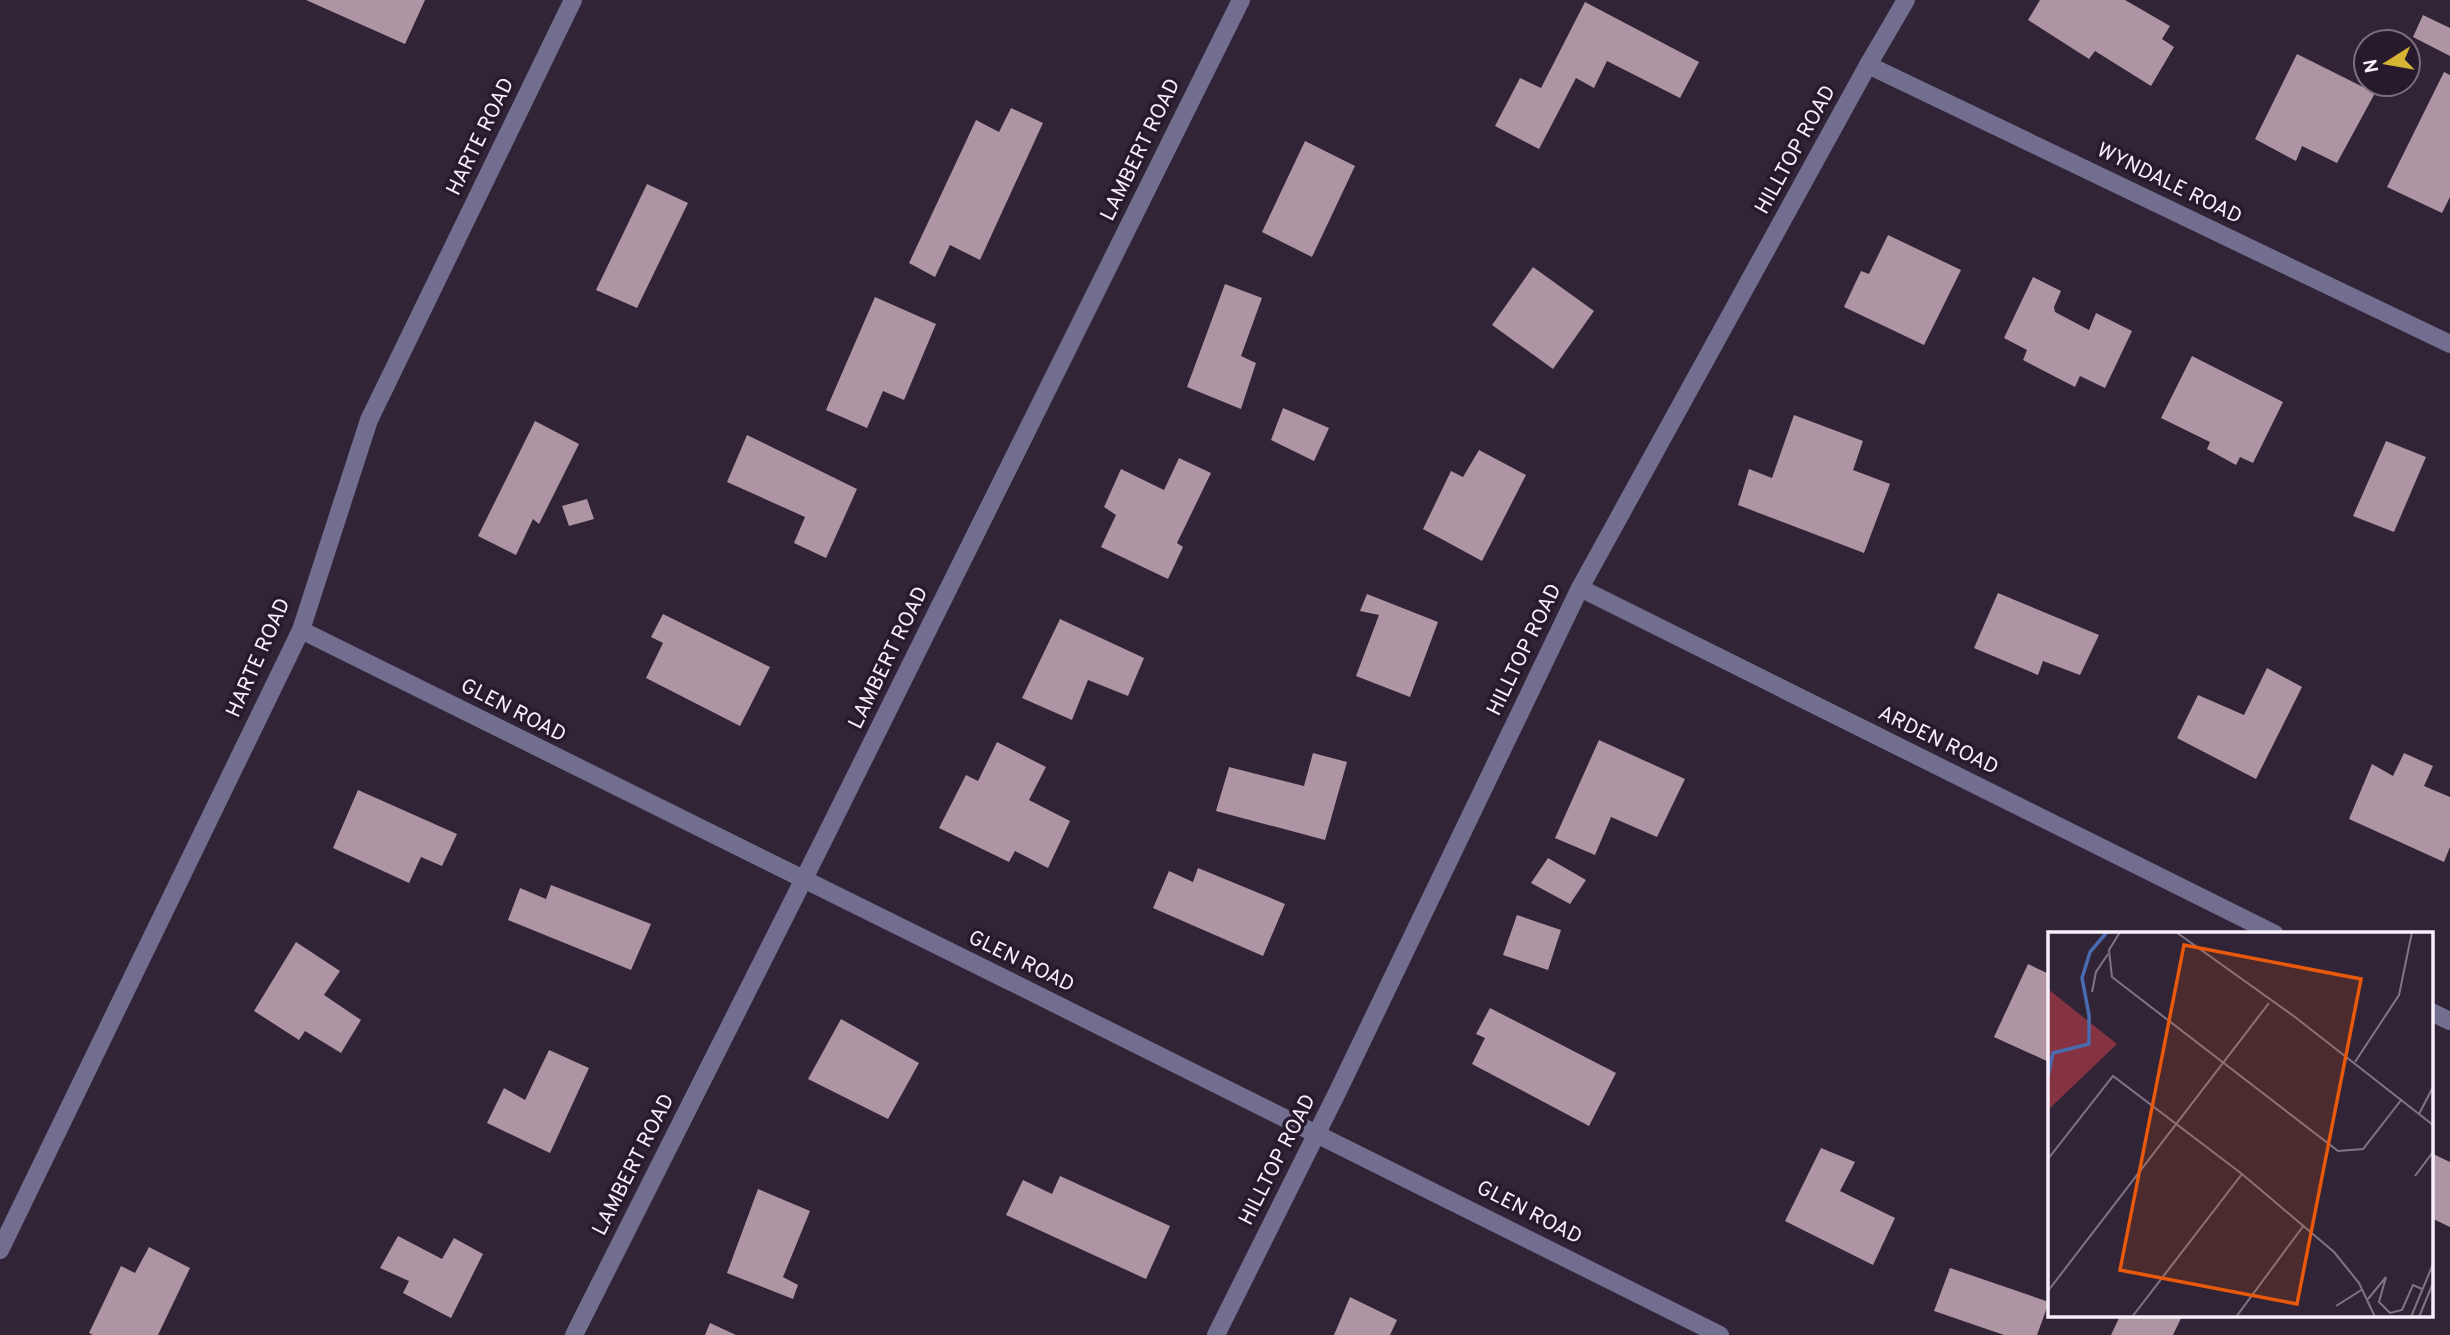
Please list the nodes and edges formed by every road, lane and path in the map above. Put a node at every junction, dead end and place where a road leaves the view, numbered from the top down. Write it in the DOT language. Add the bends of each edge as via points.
graph roads {
  1 [pos="573,0"];
  2 [pos="1241,0"];
  3 [pos="1906,0"];
  4 [pos="1868,65"];
  5 [pos="2450,344"];
  6 [pos="1580,588"];
  7 [pos="301,630"];
  8 [pos="803,881"];
  9 [pos="2271,932"];
  10 [pos="2432,1012"];
  11 [pos="2450,1021"];
  12 [pos="1317,1132"];
  13 [pos="0,1250"];
  14 [pos="574,1335"];
  15 [pos="1216,1335"];
  16 [pos="1720,1335"];
  1 -- 7 [label="street, HARTE ROAD" via="369,420"];
  2 -- 8 [label="street, LAMBERT ROAD"];
  3 -- 4 [label="street, HILLTOP ROAD"];
  4 -- 5 [label="street, WYNDALE ROAD"];
  4 -- 6 [label="street, HILLTOP ROAD"];
  6 -- 9 [label="street, ARDEN ROAD"];
  6 -- 12 [label="street, HILLTOP ROAD"];
  7 -- 8 [label="street, GLEN ROAD"];
  7 -- 13 [label="street, HARTE ROAD"];
  8 -- 12 [label="street, GLEN ROAD"];
  8 -- 14 [label="street, LAMBERT ROAD"];
  10 -- 11 [label="street"];
  12 -- 15 [label="street, HILLTOP ROAD"];
  12 -- 16 [label="street, GLEN ROAD"];
}
